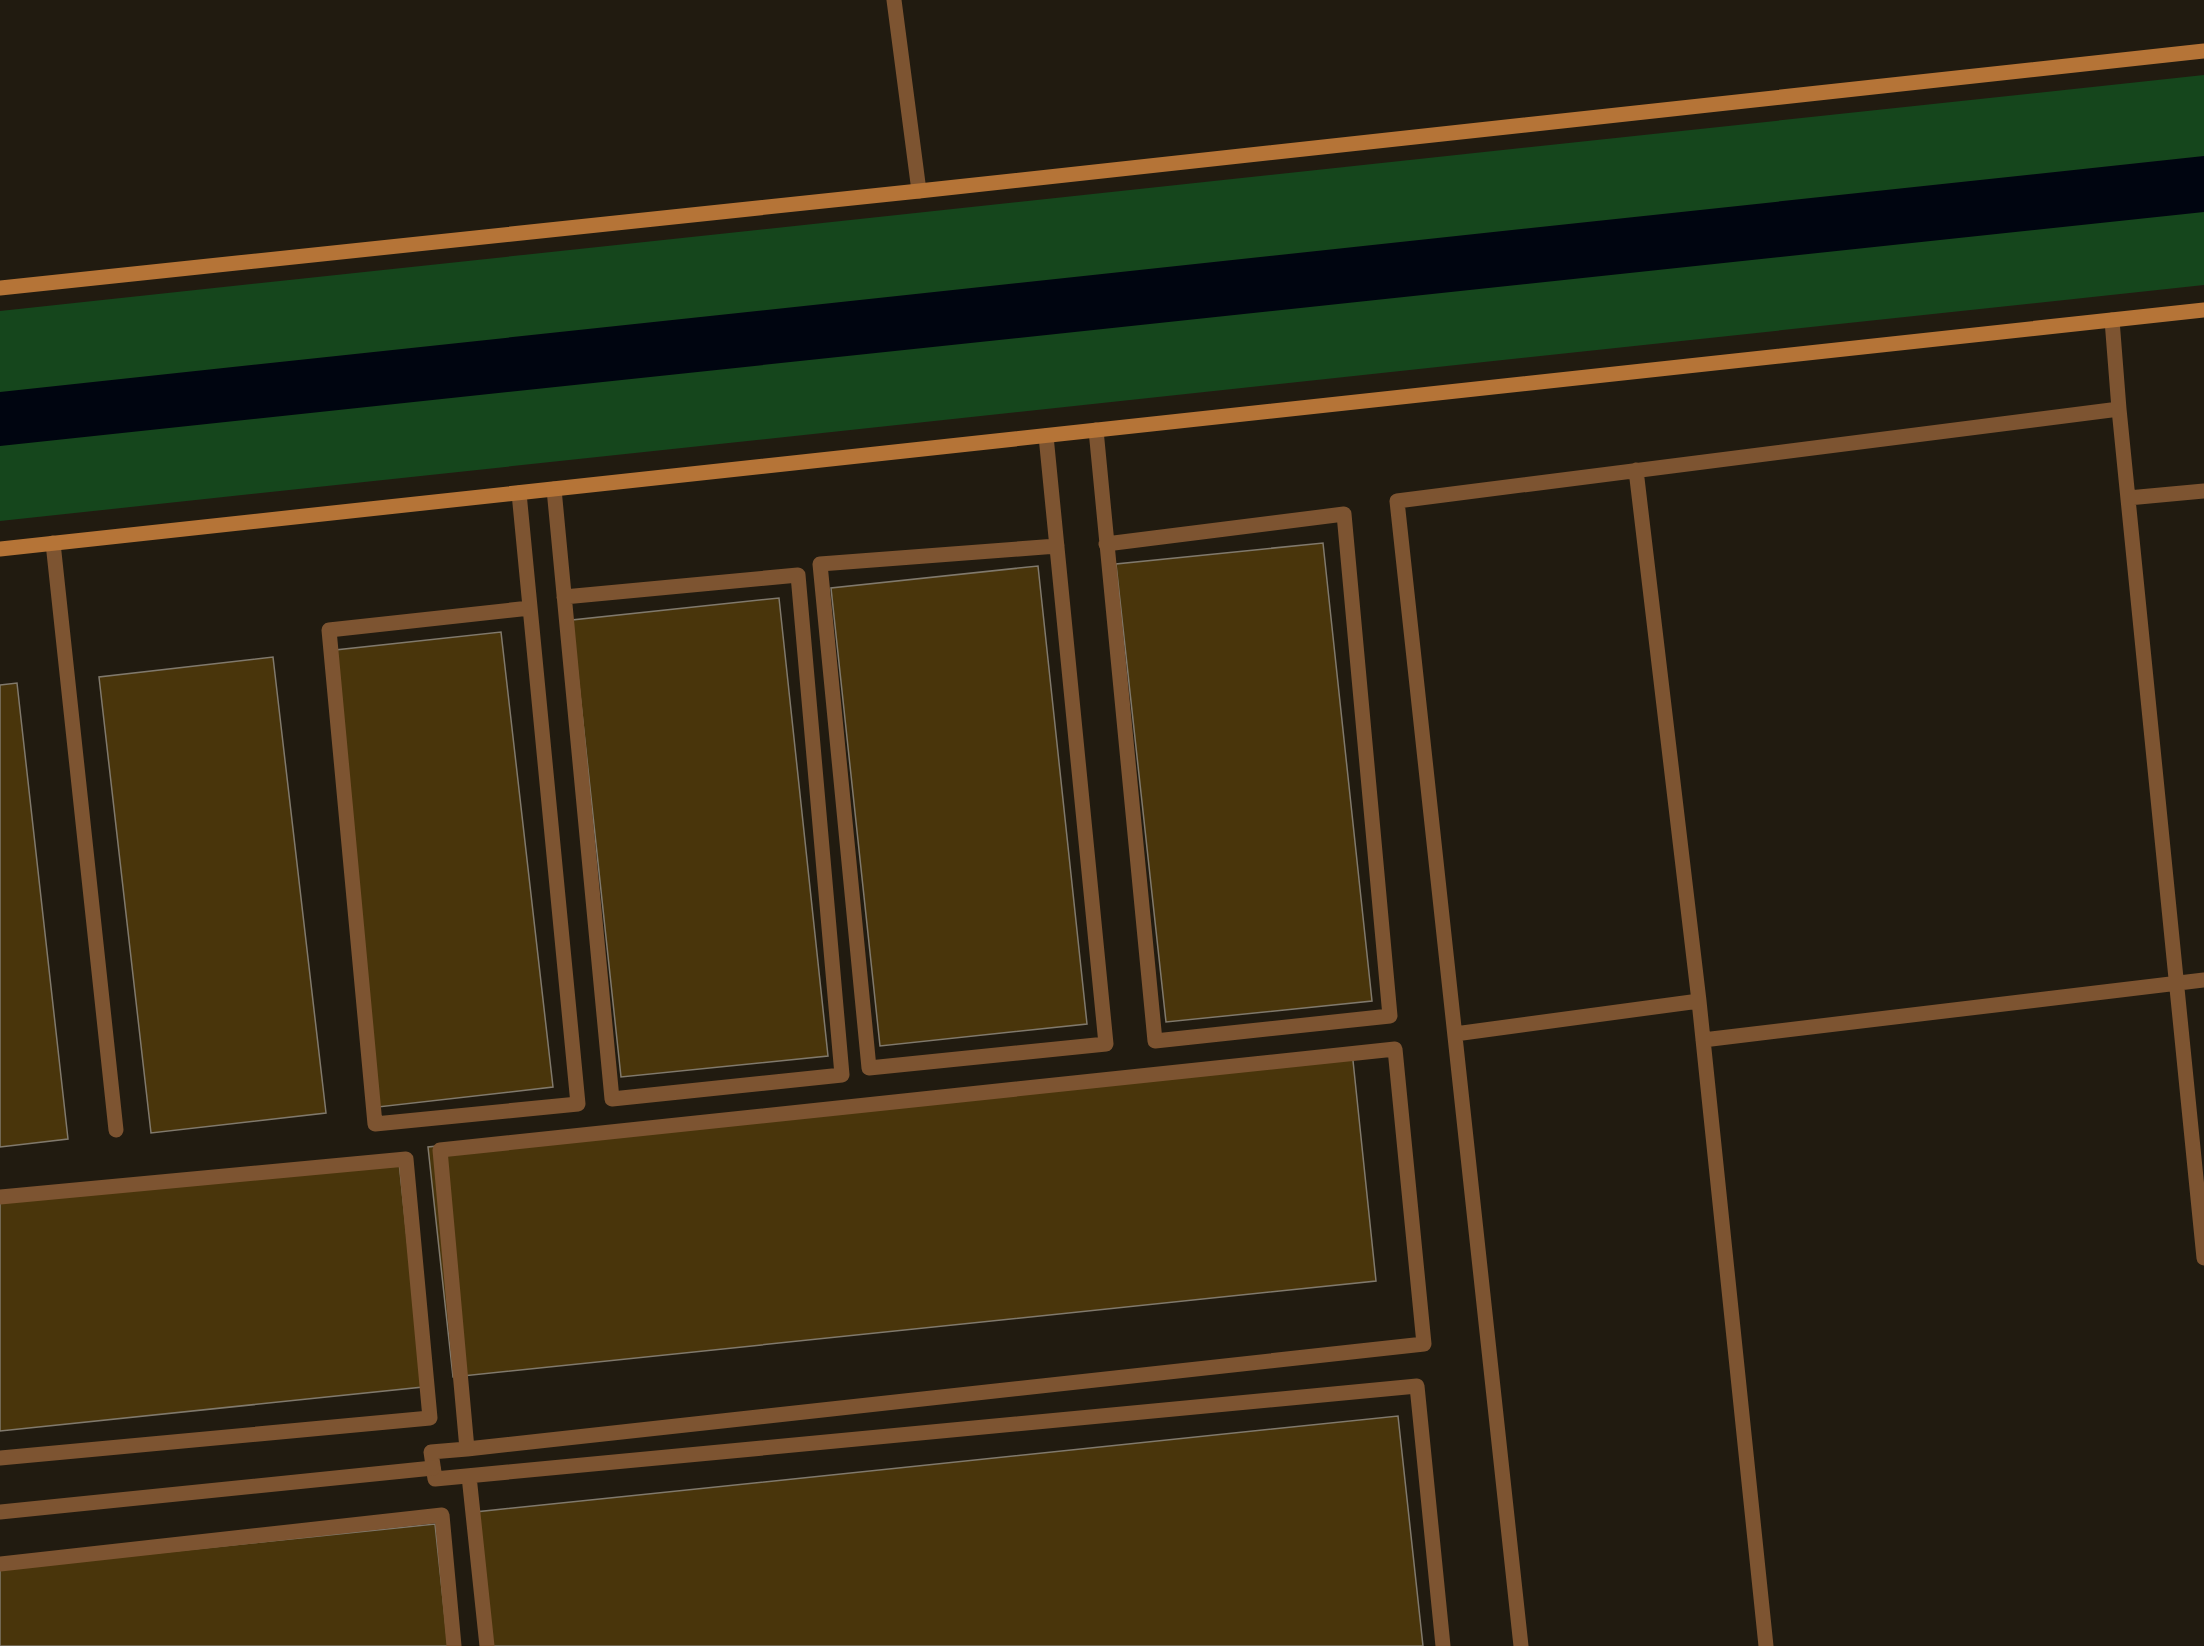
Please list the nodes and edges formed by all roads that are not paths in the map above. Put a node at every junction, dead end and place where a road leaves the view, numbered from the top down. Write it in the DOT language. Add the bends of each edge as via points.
graph roads {
  1 [pos="894,0"];
  2 [pos="2204,51"];
  3 [pos="919,191"];
  4 [pos="0,288"];
  5 [pos="2204,310"];
  6 [pos="2112,320"];
  7 [pos="2119,409"];
  8 [pos="1095,430"];
  9 [pos="1046,436"];
  10 [pos="1636,470"];
  11 [pos="554,489"];
  12 [pos="2204,491"];
  13 [pos="519,493"];
  14 [pos="2128,498"];
  15 [pos="53,543"];
  16 [pos="1106,544"];
  17 [pos="1057,546"];
  18 [pos="0,549"];
  19 [pos="564,597"];
  20 [pos="530,608"];
  21 [pos="2204,980"];
  22 [pos="2177,983"];
  23 [pos="1699,1001"];
  24 [pos="1455,1034"];
  25 [pos="1704,1041"];
  26 [pos="116,1130"];
  27 [pos="0,1197"];
  28 [pos="2204,1258"];
  29 [pos="467,1449"];
  30 [pos="0,1458"];
  31 [pos="433,1468"];
  32 [pos="469,1476"];
  33 [pos="0,1512"];
  34 [pos="0,1564"];
  35 [pos="454,1646"];
  36 [pos="487,1646"];
  37 [pos="1443,1646"];
  38 [pos="1521,1646"];
  39 [pos="1766,1646"];
  1 -- 3 [label="street"];
  2 -- 3 [label="main road"];
  3 -- 4 [label="main road"];
  5 -- 6 [label="main road"];
  6 -- 7 [label="street"];
  6 -- 8 [label="main road"];
  7 -- 10 [label="street"];
  7 -- 14 [label="street"];
  8 -- 9 [label="main road"];
  8 -- 16 [label="street"];
  9 -- 11 [label="main road"];
  9 -- 17 [label="street"];
  10 -- 23 [label="street"];
  10 -- 24 [label="street" via="1397,501"];
  11 -- 13 [label="main road"];
  11 -- 19 [label="street"];
  12 -- 14 [label="street"];
  13 -- 15 [label="main road"];
  13 -- 20 [label="street"];
  14 -- 22 [label="street"];
  15 -- 18 [label="main road"];
  15 -- 26 [label="street"];
  16 -- 16 [label="street" via="1155,1041 1390,1016 1344,514"];
  17 -- 17 [label="street" via="1106,1044 869,1068 820,564"];
  19 -- 19 [label="street" via="612,1099 842,1075 798,575"];
  20 -- 20 [label="street" via="578,1104 375,1124 328,630"];
  21 -- 22 [label="street"];
  22 -- 25 [label="street"];
  22 -- 28 [label="street"];
  23 -- 24 [label="street"];
  23 -- 25 [label="street"];
  24 -- 38 [label="street"];
  25 -- 39 [label="street"];
  27 -- 30 [label="street" via="406,1159 430,1418"];
  29 -- 29 [label="street" via="1424,1344 1395,1049 440,1150"];
  29 -- 31 [label="street" via="431,1452"];
  31 -- 32 [label="street" via="435,1479"];
  31 -- 33 [label="street"];
  32 -- 36 [label="street"];
  32 -- 37 [label="street" via="1417,1386"];
  34 -- 35 [label="street" via="442,1515"];
}
